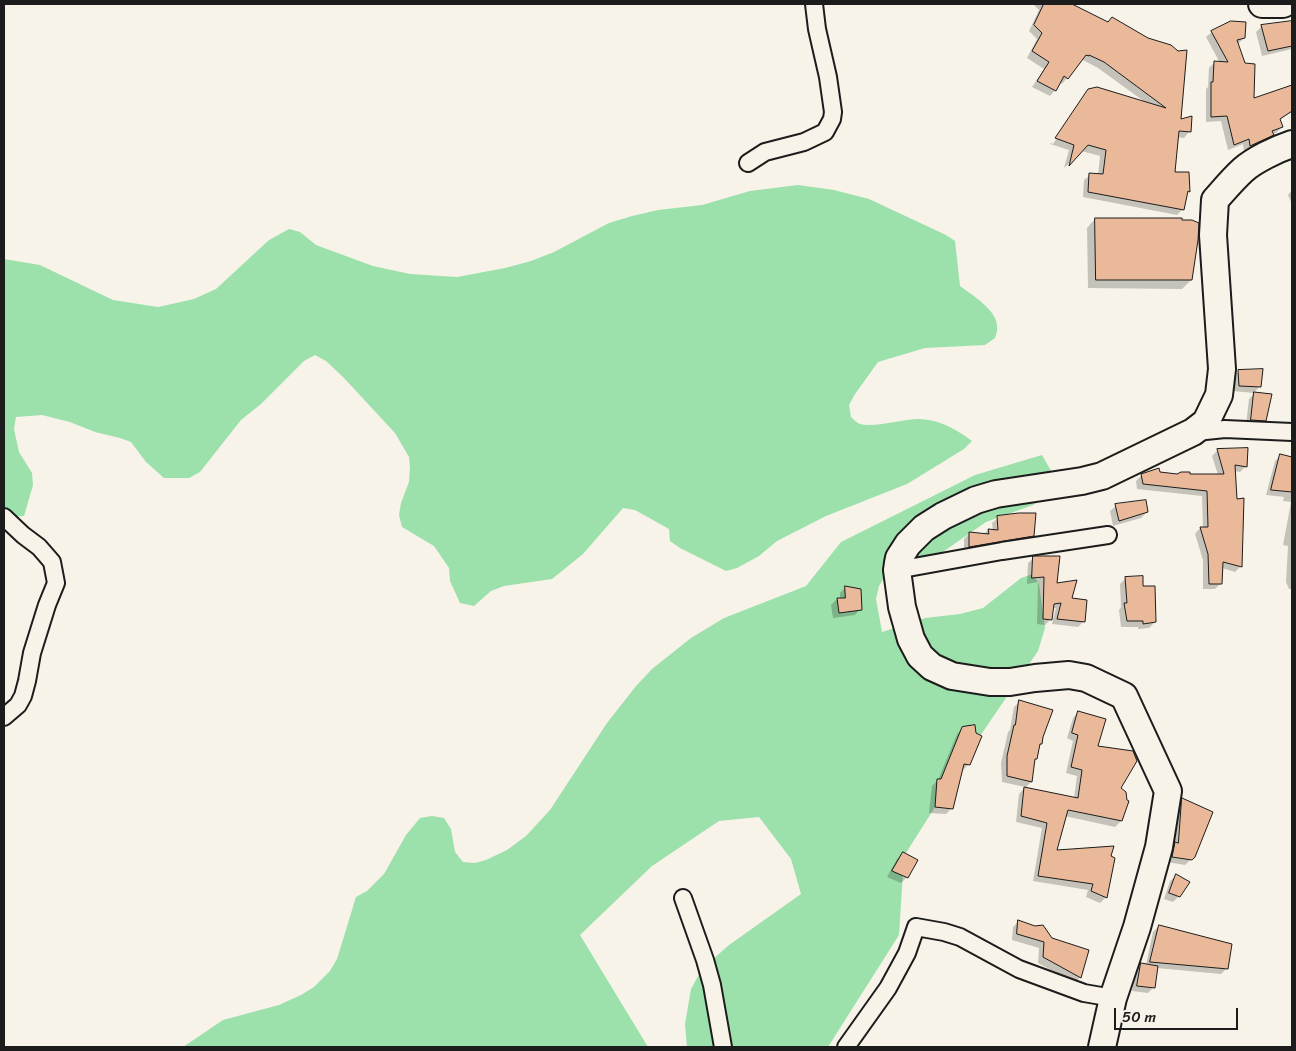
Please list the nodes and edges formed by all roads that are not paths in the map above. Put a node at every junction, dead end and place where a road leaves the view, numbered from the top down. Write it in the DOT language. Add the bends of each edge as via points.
graph roads {
  1 [pos="814,4"];
  2 [pos="1262,4"];
  3 [pos="1283,4"];
  4 [pos="1292,144"];
  5 [pos="748,163"];
  6 [pos="1193,432"];
  7 [pos="1292,432"];
  8 [pos="4,517"];
  9 [pos="1108,535"];
  10 [pos="897,570"];
  11 [pos="4,717"];
  12 [pos="683,898"];
  13 [pos="1113,998"];
  14 [pos="723,1047"];
  15 [pos="846,1047"];
  16 [pos="1102,1047"];
  1 -- 5 [label="street" via="828,77 832,119 825,132 804,142 765,152"];
  2 -- 3 [label="main road"];
  4 -- 6 [label="main road" via="1244,169 1215,200 1214,261 1222,369 1218,395 1206,422"];
  6 -- 7 [label="street" via="1225,429"];
  6 -- 10 [label="main road" via="1102,476 976,500 924,528 899,558"];
  8 -- 11 [label="street" via="40,547 52,562 56,583 32,653 23,696"];
  9 -- 10 [label="street"];
  10 -- 13 [label="main road" via="911,639 920,656 932,667 952,676 990,682 1069,676 1086,678 1124,696 1168,791 1159,847"];
  12 -- 14 [label="street" via="712,984"];
  13 -- 15 [label="street" via="1084,993 1020,969 960,937 916,928 888,988"];
  13 -- 16 [label="main road"];
}
